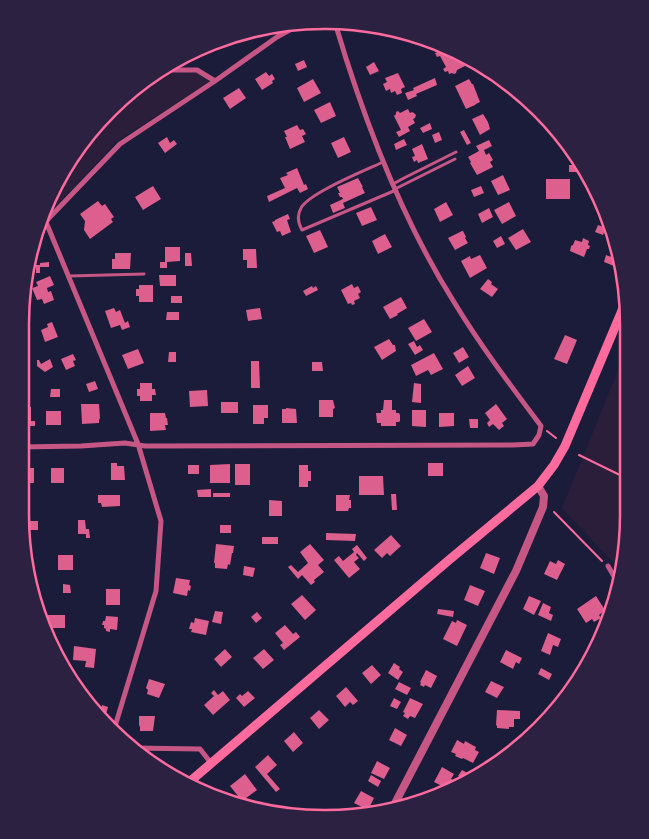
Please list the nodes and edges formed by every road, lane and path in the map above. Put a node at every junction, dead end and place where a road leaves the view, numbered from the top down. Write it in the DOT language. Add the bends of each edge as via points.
graph roads {
  1 [pos="337,29"];
  2 [pos="288,31"];
  3 [pos="174,70"];
  4 [pos="215,81"];
  5 [pos="456,152"];
  6 [pos="455,159"];
  7 [pos="384,162"];
  8 [pos="395,188"];
  9 [pos="47,221"];
  10 [pos="46,222"];
  11 [pos="144,274"];
  12 [pos="68,276"];
  13 [pos="620,314"];
  14 [pos="138,444"];
  15 [pos="29,447"];
  16 [pos="579,455"];
  17 [pos="620,475"];
  18 [pos="538,486"];
  19 [pos="554,512"];
  20 [pos="608,566"];
  21 [pos="614,576"];
  22 [pos="116,725"];
  23 [pos="143,748"];
  24 [pos="211,762"];
  25 [pos="192,779"];
  26 [pos="396,801"];
  1 -- 7 [label="street"];
  2 -- 4 [label="street"];
  3 -- 4 [label="street" via="197,70"];
  4 -- 9 [label="street" via="120,144"];
  5 -- 8 [label="lane" via="404,178"];
  6 -- 8 [label="lane"];
  7 -- 8 [label="street"];
  7 -- 8 [label="lane" via="313,195 301,207 298,221 302,230"];
  8 -- 14 [label="street" via="453,301 490,358 541,426 532,444"];
  10 -- 12 [label="street"];
  11 -- 12 [label="lane"];
  12 -- 14 [label="street"];
  13 -- 18 [label="main road" via="565,446"];
  14 -- 15 [label="street"];
  14 -- 22 [label="street" via="161,521 156,591"];
  16 -- 17 [label="path"];
  18 -- 24 [label="main road"];
  18 -- 26 [label="street" via="544,496 543,507 516,571"];
  19 -- 20 [label="path"];
  20 -- 21 [label="street"];
  23 -- 24 [label="street" via="200,749"];
  24 -- 25 [label="main road"];
}
